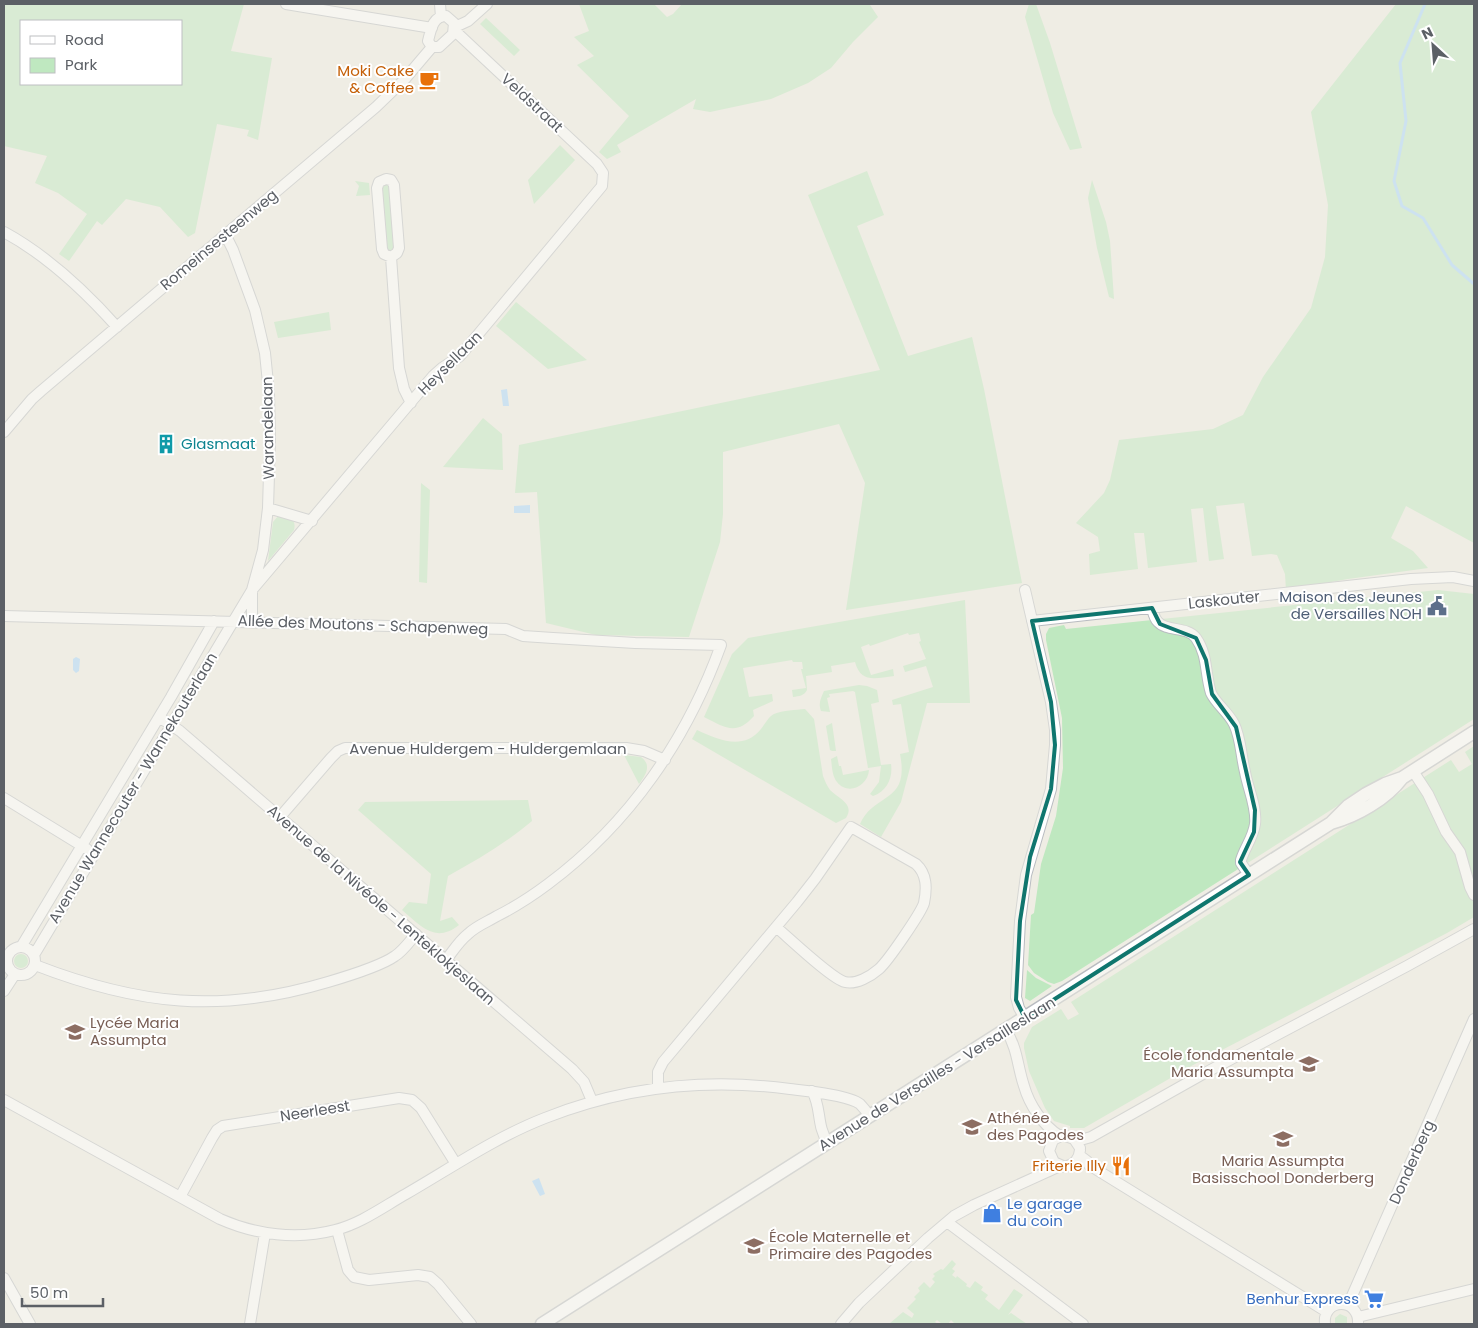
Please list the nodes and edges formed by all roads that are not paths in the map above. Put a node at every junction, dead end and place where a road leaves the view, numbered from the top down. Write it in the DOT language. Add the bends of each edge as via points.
graph roads {
  1 [pos="286,4"];
  2 [pos="440,4"];
  3 [pos="487,4"];
  4 [pos="441,17"];
  5 [pos="432,28"];
  6 [pos="455,29"];
  7 [pos="432,47"];
  8 [pos="603,178"];
  9 [pos="4,232"];
  10 [pos="225,234"];
  11 [pos="391,257"];
  12 [pos="117,327"];
  13 [pos="411,403"];
  14 [pos="4,432"];
  15 [pos="268,508"];
  16 [pos="312,521"];
  17 [pos="1474,581"];
  18 [pos="252,590"];
  19 [pos="1025,590"];
  20 [pos="1152,608"];
  21 [pos="4,616"];
  22 [pos="214,621"];
  23 [pos="1032,621"];
  24 [pos="232,622"];
  25 [pos="252,622"];
  26 [pos="159,717"];
  27 [pos="171,724"];
  28 [pos="1474,732"];
  29 [pos="665,760"];
  30 [pos="1408,774"];
  31 [pos="4,798"];
  32 [pos="280,817"];
  33 [pos="82,846"];
  34 [pos="94,853"];
  35 [pos="1249,876"];
  36 [pos="1474,895"];
  37 [pos="776,927"];
  38 [pos="1474,928"];
  39 [pos="416,934"];
  40 [pos="21,948"];
  41 [pos="6,956"];
  42 [pos="34,960"];
  43 [pos="446,960"];
  44 [pos="15,974"];
  45 [pos="4,991"];
  46 [pos="1025,1018"];
  47 [pos="1474,1018"];
  48 [pos="1006,1030"];
  49 [pos="658,1088"];
  50 [pos="812,1092"];
  51 [pos="4,1100"];
  52 [pos="592,1101"];
  53 [pos="869,1116"];
  54 [pos="1046,1125"];
  55 [pos="1060,1136"];
  56 [pos="828,1143"];
  57 [pos="1051,1143"];
  58 [pos="1078,1152"];
  59 [pos="1051,1160"];
  60 [pos="456,1164"];
  61 [pos="1060,1166"];
  62 [pos="1040,1174"];
  63 [pos="180,1197"];
  64 [pos="947,1222"];
  65 [pos="337,1230"];
  66 [pos="266,1233"];
  67 [pos="4,1278"];
  68 [pos="1474,1289"];
  69 [pos="1348,1305"];
  70 [pos="1327,1312"];
  71 [pos="27,1320"];
  72 [pos="1358,1321"];
  73 [pos="35,1324"];
  74 [pos="250,1324"];
  75 [pos="470,1324"];
  76 [pos="542,1324"];
  77 [pos="841,1324"];
  78 [pos="1083,1324"];
  79 [pos="1325,1324"];
  1 -- 5 [label="street"];
  2 -- 4 [label="street"];
  3 -- 6 [label="street, Romeinsesteenweg"];
  4 -- 5 [label="street" via="436,19"];
  4 -- 6 [label="street" via="450,18"];
  5 -- 7 [label="street" via="428,41"];
  6 -- 7 [label="street, Romeinsesteenweg" via="439,47"];
  6 -- 8 [label="street, Veldstraat" via="597,164"];
  7 -- 10 [label="street, Romeinsesteenweg" via="381,102"];
  8 -- 13 [label="street, Heysellaan" via="599,191 460,356 442,368"];
  9 -- 12 [label="street" via="64,274"];
  10 -- 12 [label="street, Romeinsesteenweg"];
  10 -- 15 [label="street, Warandelaan" via="255,310 268,377"];
  11 -- 11 [label="street" via="382,249 377,188 379,182 386,179 394,185 399,248"];
  11 -- 13 [label="street" via="398,368"];
  12 -- 14 [label="street, Romeinsesteenweg" via="32,399"];
  13 -- 16 [label="street, Heysellaan"];
  15 -- 16 [label="street"];
  15 -- 18 [label="street, Warandelaan" via="263,550"];
  16 -- 18 [label="street, Heysellaan"];
  17 -- 20 [label="street, Laskouter" via="1411,579"];
  18 -- 24 [label="street, Warandelaan"];
  18 -- 25 [label="street, Warandelaan"];
  19 -- 23 [label="street"];
  20 -- 23 [label="street, Laskouter"];
  20 -- 35 [label="street, Laskouter" via="1160,624 1194,636 1204,656 1212,694 1236,727 1255,821 1251,841 1241,860"];
  21 -- 22 [label="street, Allée des Moutons - Schapenweg"];
  22 -- 24 [label="street, Allée des Moutons - Schapenweg"];
  22 -- 26 [label="street, Avenue Wannecouter - Wannekouterlaan"];
  23 -- 46 [label="street" via="1050,702 1055,745 1051,789 1030,857 1022,906 1016,997"];
  24 -- 25 [label="street, Allée des Moutons - Schapenweg"];
  24 -- 27 [label="street, Avenue Wannecouter - Wannekouterlaan"];
  25 -- 29 [label="street, Allée des Moutons - Schapenweg" via="506,630 523,636 721,644 690,718"];
  26 -- 27 [label="street, Avenue de la Nivéole - Lenteklokjeslaan"];
  26 -- 33 [label="street, Avenue Wannecouter - Wannekouterlaan"];
  27 -- 32 [label="street, Avenue de la Nivéole - Lenteklokjeslaan"];
  27 -- 34 [label="street, Avenue Wannecouter - Wannekouterlaan"];
  28 -- 30 [label="street, Avenue de Versailles - Versailleslaan"];
  29 -- 32 [label="street, Avenue Huldergem - Huldergemlaan" via="626,748 345,748 331,758"];
  29 -- 43 [label="street" via="633,803 593,845 548,885 468,933"];
  30 -- 35 [label="street, Avenue de Versailles - Versailleslaan" via="1348,806 1332,823"];
  30 -- 36 [label="street" via="1428,794 1446,832 1460,852"];
  31 -- 33 [label="street"];
  32 -- 39 [label="street, Avenue de la Nivéole - Lenteklokjeslaan"];
  33 -- 34 [label="street"];
  33 -- 40 [label="street, Avenue Wannecouter - Wannekouterlaan"];
  34 -- 42 [label="street, Avenue Wannecouter - Wannekouterlaan"];
  35 -- 46 [label="street, Avenue de Versailles - Versailleslaan"];
  37 -- 37 [label="street" via="815,879 851,826 916,864 924,873 922,909 881,967 860,980 848,983 840,980"];
  37 -- 49 [label="street" via="663,1062 658,1072"];
  38 -- 58 [label="street" via="1203,1074 1091,1138"];
  39 -- 42 [label="street" via="398,954 387,960 335,980 242,1001 195,1002 138,996 84,983"];
  39 -- 43 [label="street, Avenue de la Nivéole - Lenteklokjeslaan"];
  40 -- 41 [label="street"];
  40 -- 42 [label="street" via="27,949"];
  41 -- 44 [label="street" via="9,968"];
  42 -- 44 [label="street" via="27,974"];
  43 -- 52 [label="street, Avenue de la Nivéole - Lenteklokjeslaan" via="578,1075 587,1086"];
  44 -- 45 [label="street"];
  46 -- 48 [label="street, Avenue de Versailles - Versailleslaan"];
  47 -- 69 [label="street, Donderberg"];
  48 -- 53 [label="street, Avenue de Versailles - Versailleslaan"];
  48 -- 54 [label="street" via="1015,1046 1026,1091"];
  49 -- 50 [label="street" via="705,1084 773,1086"];
  49 -- 52 [label="street"];
  50 -- 53 [label="street" via="853,1101 860,1104"];
  50 -- 56 [label="street" via="821,1132"];
  51 -- 63 [label="street"];
  52 -- 60 [label="street" via="526,1126"];
  53 -- 56 [label="street, Avenue de Versailles - Versailleslaan"];
  54 -- 55 [label="street"];
  54 -- 57 [label="street"];
  55 -- 57 [label="street"];
  55 -- 58 [label="street" via="1071,1136"];
  56 -- 76 [label="street, Avenue de Versailles - Versailleslaan"];
  57 -- 59 [label="street"];
  58 -- 61 [label="street" via="1065,1166"];
  58 -- 70 [label="street" via="1089,1165"];
  59 -- 61 [label="street"];
  59 -- 62 [label="street"];
  60 -- 63 [label="street, Neerleest" via="417,1104 399,1098 223,1126 212,1138"];
  60 -- 65 [label="street" via="365,1218"];
  61 -- 62 [label="street"];
  62 -- 64 [label="street" via="974,1205"];
  63 -- 66 [label="street" via="231,1223"];
  64 -- 77 [label="street" via="859,1303"];
  64 -- 78 [label="street"];
  65 -- 66 [label="street" via="302,1235"];
  65 -- 75 [label="street" via="348,1270 354,1277 369,1280 411,1275 430,1277"];
  66 -- 74 [label="street"];
  67 -- 71 [label="street"];
  68 -- 72 [label="street"];
  69 -- 70 [label="street" via="1339,1304"];
  69 -- 72 [label="street" via="1355,1311"];
  70 -- 79 [label="street"];
  71 -- 73 [label="street"];
}
